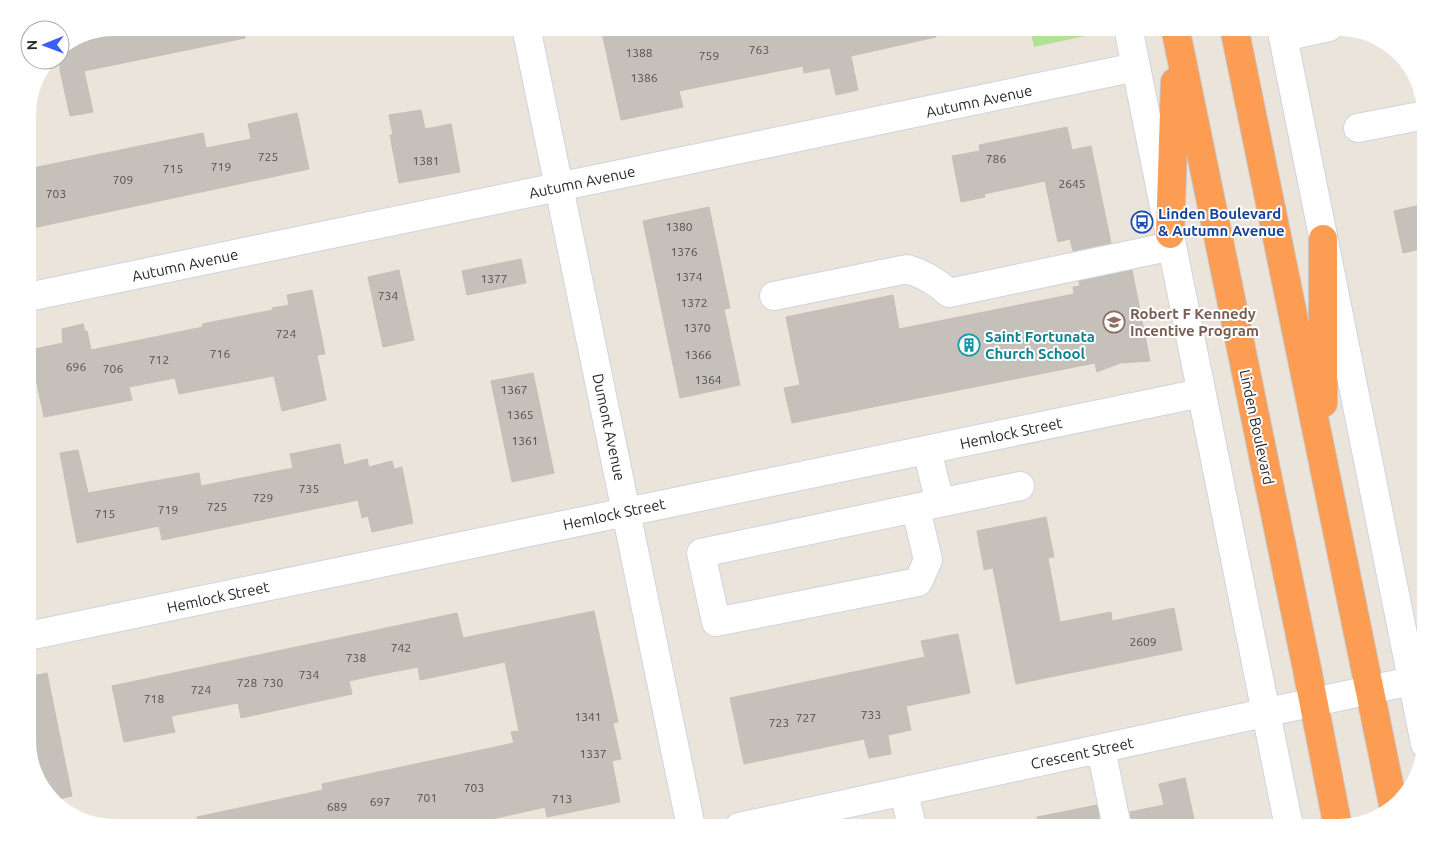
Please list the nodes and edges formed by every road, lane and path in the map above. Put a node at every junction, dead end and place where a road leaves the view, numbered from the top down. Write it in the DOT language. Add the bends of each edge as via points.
graph roads {
  1 [pos="528,36"];
  2 [pos="1130,36"];
  3 [pos="1175,36"];
  4 [pos="1176,36"];
  5 [pos="1236,36"];
  6 [pos="1283,36"];
  7 [pos="1136,67"];
  8 [pos="1417,117"];
  9 [pos="1358,128"];
  10 [pos="559,187"];
  11 [pos="1323,239"];
  12 [pos="1171,240"];
  13 [pos="36,296"];
  14 [pos="774,296"];
  15 [pos="1201,393"];
  16 [pos="927,450"];
  17 [pos="1324,462"];
  18 [pos="1020,486"];
  19 [pos="928,506"];
  20 [pos="627,512"];
  21 [pos="36,634"];
  22 [pos="1417,671"];
  23 [pos="1417,680"];
  24 [pos="1370,691"];
  25 [pos="1313,703"];
  26 [pos="1266,713"];
  27 [pos="1101,749"];
  28 [pos="904,792"];
  29 [pos="1393,797"];
  30 [pos="689,819"];
  31 [pos="780,819"];
  32 [pos="910,819"];
  33 [pos="1114,819"];
  34 [pos="1286,819"];
  35 [pos="1336,819"];
  1 -- 10 [label="street, Dumont Avenue"];
  2 -- 7 [label="street"];
  3 -- 12 [label="highway"];
  4 -- 25 [label="highway, Linden Boulevard"];
  5 -- 17 [label="highway"];
  6 -- 11 [label="street"];
  7 -- 10 [label="street, Autumn Avenue"];
  7 -- 12 [label="street"];
  8 -- 9 [label="street"];
  10 -- 13 [label="street, Autumn Avenue"];
  10 -- 20 [label="street, Dumont Avenue"];
  11 -- 17 [label="highway"];
  11 -- 22 [label="street"];
  12 -- 14 [label="street" via="949,293 922,273 907,269"];
  12 -- 15 [label="street"];
  15 -- 16 [label="street, Hemlock Street"];
  15 -- 26 [label="street"];
  16 -- 19 [label="street"];
  16 -- 20 [label="street, Hemlock Street"];
  17 -- 24 [label="highway"];
  18 -- 19 [label="street"];
  19 -- 19 [label="street" via="701,553 716,622 918,582 928,560"];
  20 -- 21 [label="street, Hemlock Street"];
  20 -- 30 [label="street, Dumont Avenue"];
  23 -- 24 [label="street, Crescent Street"];
  24 -- 25 [label="street, Crescent Street"];
  24 -- 29 [label="highway"];
  25 -- 26 [label="street, Crescent Street"];
  25 -- 35 [label="highway, Linden Boulevard"];
  26 -- 27 [label="street, Crescent Street"];
  26 -- 34 [label="street"];
  27 -- 28 [label="street, Crescent Street"];
  27 -- 33 [label="street"];
  28 -- 31 [label="street, Crescent Street"];
  28 -- 32 [label="street"];
}
